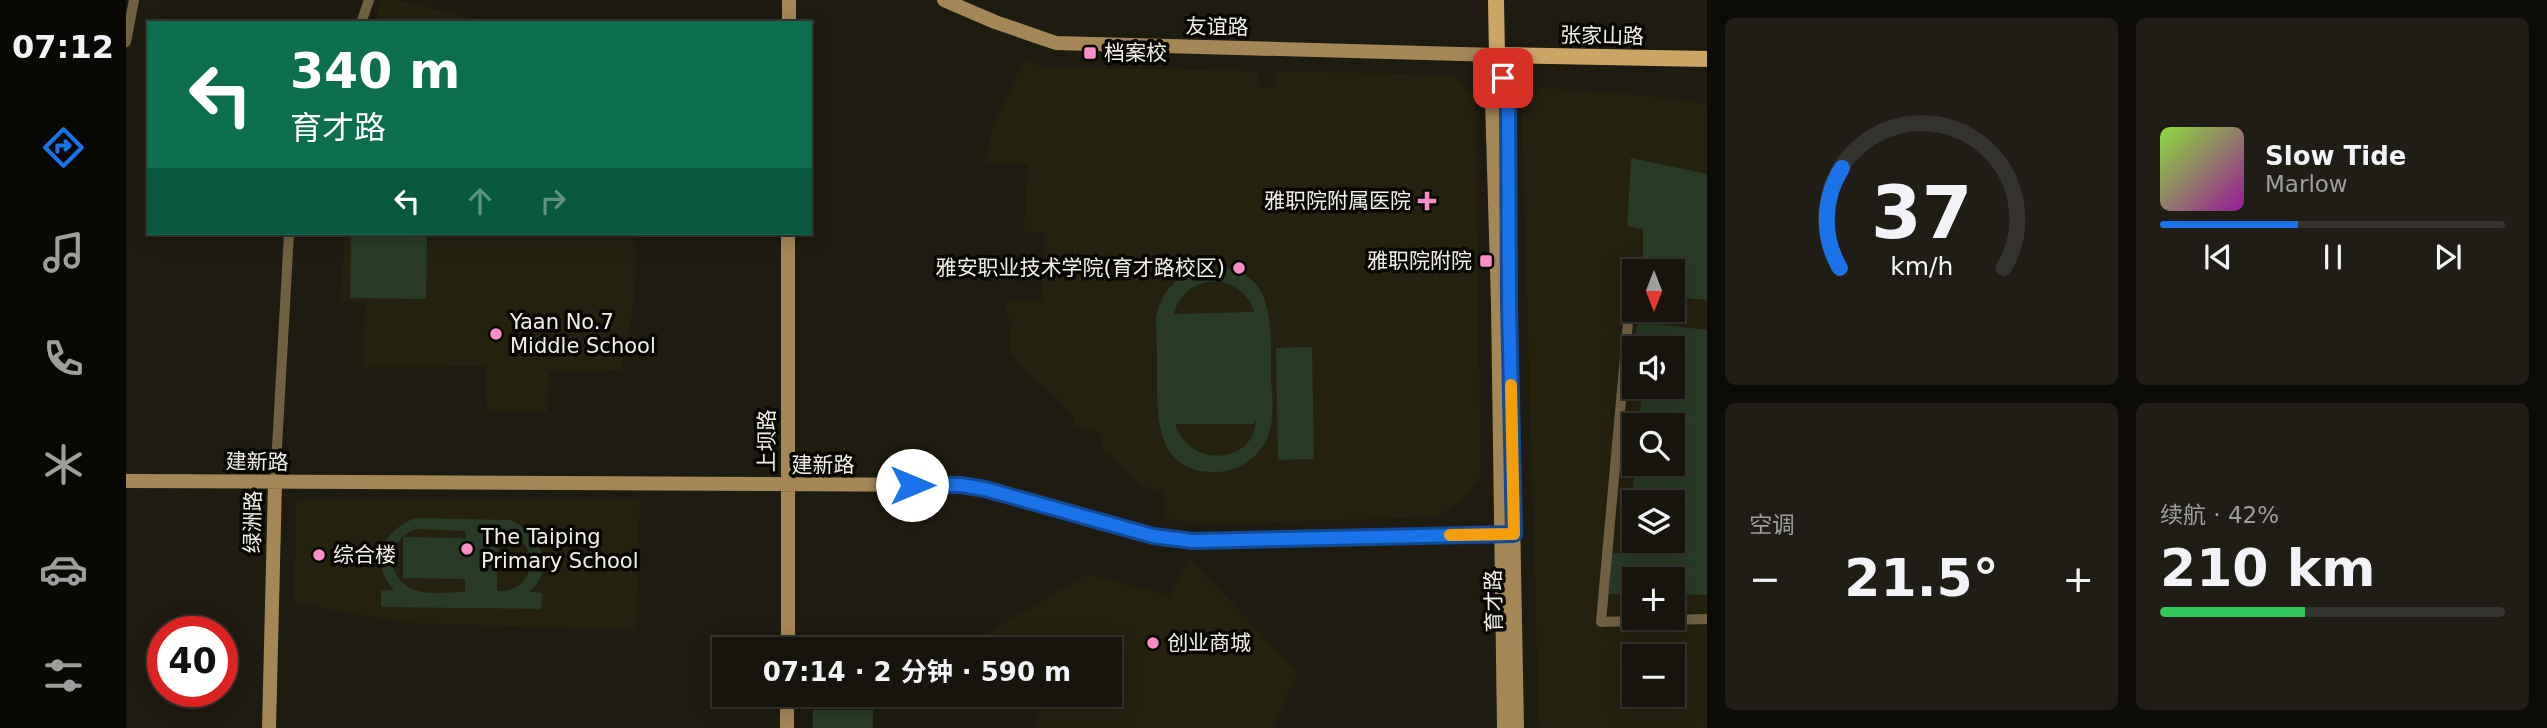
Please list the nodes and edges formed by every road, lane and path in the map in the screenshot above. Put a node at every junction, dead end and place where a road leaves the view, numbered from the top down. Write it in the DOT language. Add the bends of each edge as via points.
graph roads {
  1 [pos="134,0"];
  2 [pos="369,0"];
  3 [pos="789,0"];
  4 [pos="944,0"];
  5 [pos="1496,0"];
  6 [pos="362,21"];
  7 [pos="789,21"];
  8 [pos="126,42"];
  9 [pos="1497,55"];
  10 [pos="1707,59"];
  11 [pos="289,235"];
  12 [pos="788,235"];
  13 [pos="1628,322"];
  14 [pos="126,481"];
  15 [pos="275,483"];
  16 [pos="788,486"];
  17 [pos="1508,534"];
  18 [pos="1707,619"];
  19 [pos="788,637"];
  20 [pos="788,707"];
  21 [pos="269,728"];
  22 [pos="787,728"];
  23 [pos="1504,728"];
  24 [pos="1517,728"];
  1 -- 8 [label="street"];
  2 -- 6 [label="street"];
  3 -- 7 [label="street"];
  4 -- 9 [label="street, 友谊路" via="1056,43"];
  5 -- 9 [label="main road, 育才路"];
  9 -- 10 [label="main road, 张家山路"];
  9 -- 17 [label="street, 育才路" via="1508,100"];
  11 -- 15 [label="street, 绿洲路"];
  12 -- 16 [label="street, 上坝路"];
  13 -- 18 [label="street" via="1601,622"];
  14 -- 15 [label="street, 建新路"];
  15 -- 16 [label="street, 建新路"];
  15 -- 21 [label="street, 绿洲路"];
  16 -- 17 [label="street, 建新路" via="961,485 1153,536 1193,541"];
  16 -- 19 [label="street, 上坝路"];
  17 -- 23 [label="street, 育才路"];
  17 -- 24 [label="street, 育才路"];
  20 -- 22 [label="street"];
}
